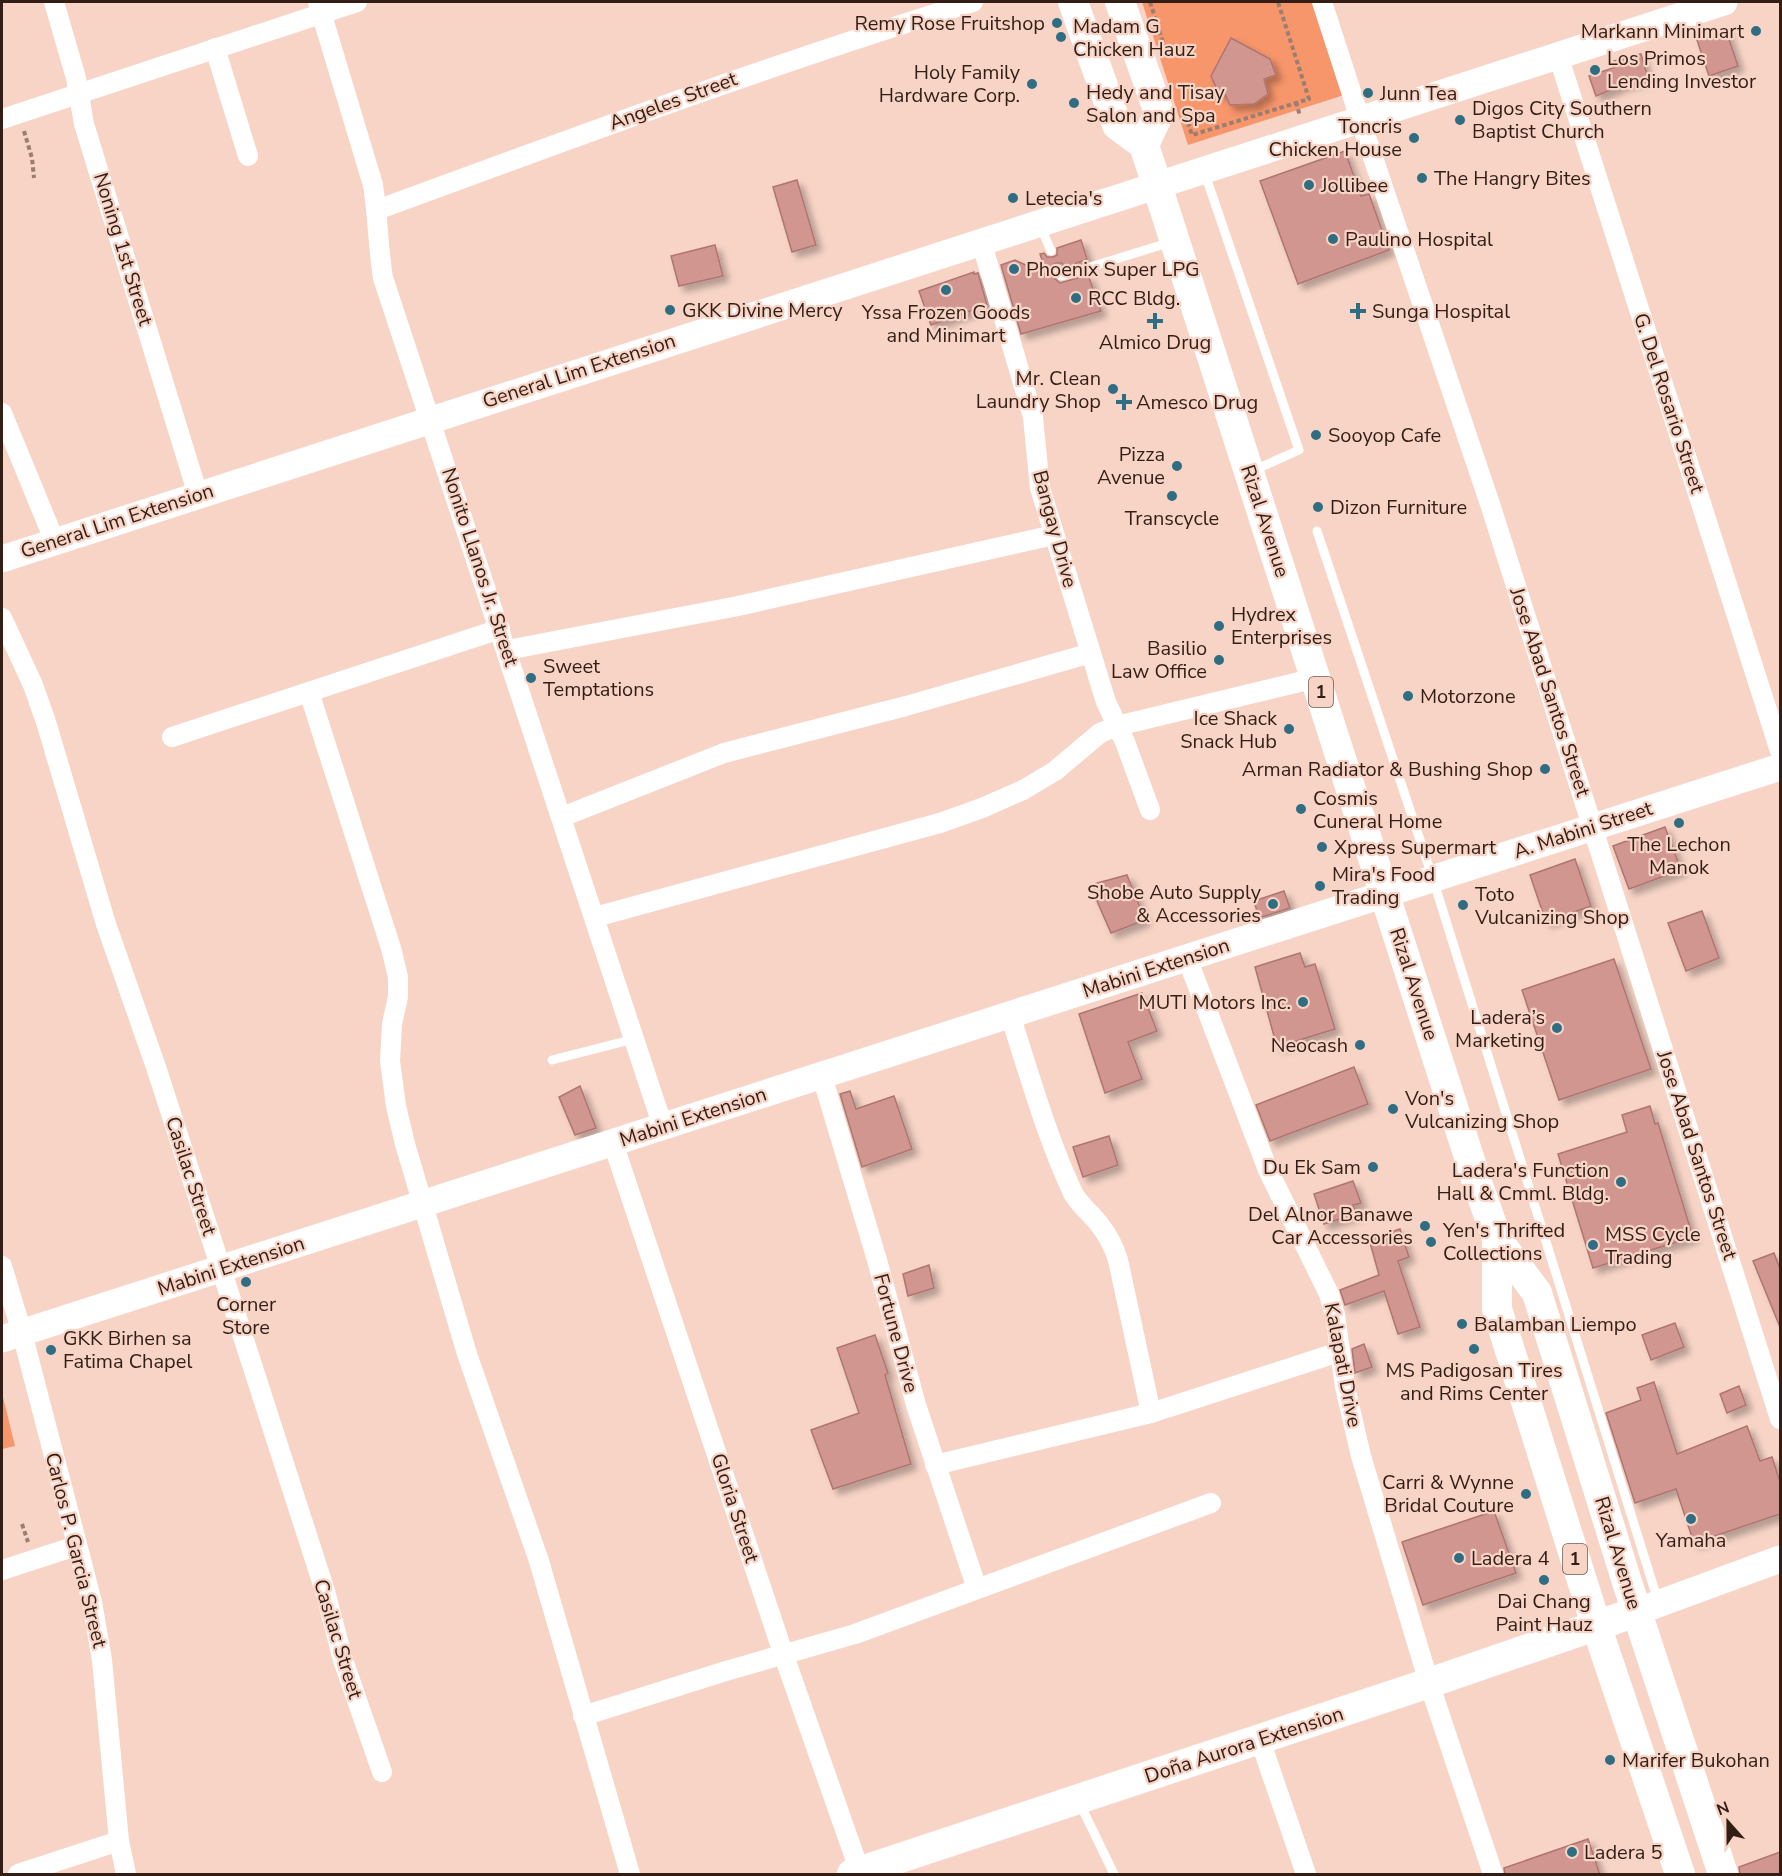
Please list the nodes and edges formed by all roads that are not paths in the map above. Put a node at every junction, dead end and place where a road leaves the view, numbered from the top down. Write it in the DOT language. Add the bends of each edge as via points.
graph roads {
  1 [pos="54,2"];
  2 [pos="357,2"];
  3 [pos="973,2"];
  4 [pos="1073,2"];
  5 [pos="1120,2"];
  6 [pos="1322,2"];
  7 [pos="1724,2"];
  8 [pos="320,7"];
  9 [pos="215,48"];
  10 [pos="1558,55"];
  11 [pos="79,92"];
  12 [pos="2,119"];
  13 [pos="1360,119"];
  14 [pos="1144,145"];
  15 [pos="248,156"];
  16 [pos="1204,169"];
  17 [pos="1157,184"];
  18 [pos="377,210"];
  19 [pos="1040,222"];
  20 [pos="1175,240"];
  21 [pos="981,242"];
  22 [pos="1051,250"];
  23 [pos="1058,269"];
  24 [pos="2,413"];
  25 [pos="431,419"];
  26 [pos="1250,472"];
  27 [pos="198,495"];
  28 [pos="1317,531"];
  29 [pos="1054,535"];
  30 [pos="55,542"];
  31 [pos="2,559"];
  32 [pos="2,618"];
  33 [pos="500,629"];
  34 [pos="507,650"];
  35 [pos="1091,653"];
  36 [pos="1316,678"];
  37 [pos="309,692"];
  38 [pos="1117,726"];
  39 [pos="172,737"];
  40 [pos="1780,751"];
  41 [pos="1780,766"];
  42 [pos="1150,810"];
  43 [pos="562,817"];
  44 [pos="1594,827"];
  45 [pos="1432,879"];
  46 [pos="1385,894"];
  47 [pos="595,917"];
  48 [pos="1187,958"];
  49 [pos="1010,1015"];
  50 [pos="634,1039"];
  51 [pos="552,1060"];
  52 [pos="822,1076"];
  53 [pos="663,1127"];
  54 [pos="614,1143"];
  55 [pos="422,1204"];
  56 [pos="1497,1239"];
  57 [pos="2,1266"];
  58 [pos="220,1269"];
  59 [pos="12,1336"];
  60 [pos="1339,1352"];
  61 [pos="1151,1413"];
  62 [pos="1780,1419"];
  63 [pos="935,1465"];
  64 [pos="1211,1503"];
  65 [pos="76,1546"];
  66 [pos="1780,1559"];
  67 [pos="2,1570"];
  68 [pos="977,1589"];
  69 [pos="1648,1608"];
  70 [pos="1596,1625"];
  71 [pos="783,1653"];
  72 [pos="1430,1683"];
  73 [pos="583,1716"];
  74 [pos="1260,1740"];
  75 [pos="382,1772"];
  76 [pos="1077,1800"];
  77 [pos="119,1841"];
  78 [pos="869,1871"];
  79 [pos="18,1875"];
  80 [pos="126,1875"];
  81 [pos="630,1875"];
  82 [pos="1114,1875"];
  83 [pos="1306,1875"];
  84 [pos="1493,1875"];
  85 [pos="1680,1875"];
  86 [pos="1722,1875"];
  1 -- 11 [label="street, Noning 1st Street"];
  2 -- 8 [label="street"];
  3 -- 18 [label="street, Angeles Street" via="725,83"];
  4 -- 14 [label="main road" via="1117,124"];
  5 -- 14 [label="main road" via="1159,113"];
  6 -- 13 [label="street, Jose Abad Santos Street"];
  7 -- 10 [label="street, General Lim Extension"];
  8 -- 9 [label="street"];
  8 -- 18 [label="street, Nonito Llanos Jr. Street"];
  9 -- 11 [label="street"];
  9 -- 15 [label="street"];
  10 -- 13 [label="street, General Lim Extension"];
  10 -- 40 [label="street, G. Del Rosario Street"];
  11 -- 12 [label="street"];
  11 -- 27 [label="street, Noning 1st Street" via="84,124"];
  13 -- 16 [label="street, General Lim Extension"];
  13 -- 44 [label="street, Jose Abad Santos Street"];
  14 -- 17 [label="main road, Rizal Avenue / 1"];
  16 -- 17 [label="street, General Lim Extension"];
  16 -- 26 [label="lane" via="1299,450"];
  17 -- 19 [label="street, General Lim Extension"];
  17 -- 20 [label="main road, Rizal Avenue / 1"];
  18 -- 25 [label="street, Nonito Llanos Jr. Street" via="383,278"];
  19 -- 21 [label="street, General Lim Extension"];
  19 -- 22 [label="lane"];
  20 -- 23 [label="lane" via="1061,276"];
  20 -- 26 [label="main road, Rizal Avenue / 1"];
  21 -- 25 [label="street, General Lim Extension"];
  21 -- 29 [label="street, Bangay Drive" via="1033,417 1040,488"];
  24 -- 30 [label="street"];
  25 -- 27 [label="street, General Lim Extension"];
  25 -- 33 [label="street, Nonito Llanos Jr. Street"];
  26 -- 36 [label="main road, Rizal Avenue / 1"];
  27 -- 30 [label="street, General Lim Extension"];
  28 -- 45 [label="lane"];
  29 -- 34 [label="street" via="738,606"];
  29 -- 35 [label="street, Bangay Drive"];
  30 -- 31 [label="street, General Lim Extension"];
  32 -- 58 [label="street, Casilac Street" via="46,722 92,882"];
  33 -- 34 [label="street, Nonito Llanos Jr. Street"];
  33 -- 37 [label="street"];
  34 -- 43 [label="street, Nonito Llanos Jr. Street"];
  35 -- 38 [label="street, Bangay Drive"];
  35 -- 43 [label="street" via="724,753"];
  36 -- 38 [label="street"];
  36 -- 46 [label="main road, Rizal Avenue / 1"];
  37 -- 39 [label="street"];
  37 -- 55 [label="street" via="398,977 390,1061 403,1134"];
  38 -- 42 [label="street, Bangay Drive"];
  38 -- 47 [label="street" via="1100,733 1055,771 982,808 940,823"];
  41 -- 44 [label="street, A. Mabini Street"];
  43 -- 47 [label="street, Nonito Llanos Jr. Street"];
  44 -- 45 [label="street, A. Mabini Street"];
  44 -- 62 [label="street, Jose Abad Santos Street"];
  45 -- 46 [label="street, A. Mabini Street"];
  45 -- 69 [label="lane"];
  46 -- 48 [label="street, Mabini Extension"];
  46 -- 56 [label="main road, Rizal Avenue / 1"];
  47 -- 50 [label="street, Nonito Llanos Jr. Street"];
  48 -- 49 [label="street, Mabini Extension"];
  48 -- 60 [label="street, Kalapati Drive" via="1268,1170 1329,1294"];
  49 -- 52 [label="street, Mabini Extension"];
  49 -- 61 [label="street" via="1074,1194 1113,1243"];
  50 -- 51 [label="lane"];
  50 -- 53 [label="street, Nonito Llanos Jr. Street"];
  52 -- 53 [label="street, Mabini Extension"];
  52 -- 63 [label="street, Fortune Drive"];
  53 -- 54 [label="street, Mabini Extension"];
  54 -- 55 [label="street, Mabini Extension"];
  54 -- 71 [label="street, Gloria Street"];
  55 -- 58 [label="street, Mabini Extension"];
  55 -- 73 [label="street" via="489,1419 539,1561"];
  56 -- 69 [label="main road, Rizal Avenue / 1" via="1537,1293"];
  56 -- 70 [label="main road, Rizal Avenue / 1" via="1497,1309"];
  57 -- 59 [label="street, Carlos P. Garcia Street"];
  58 -- 59 [label="street, Mabini Extension"];
  58 -- 75 [label="street, Casilac Street"];
  59 -- 65 [label="street, Carlos P. Garcia Street"];
  60 -- 61 [label="street"];
  60 -- 72 [label="street, Kalapati Drive" via="1361,1456"];
  61 -- 63 [label="street"];
  63 -- 68 [label="street, Fortune Drive"];
  64 -- 68 [label="street"];
  65 -- 67 [label="street"];
  65 -- 77 [label="street, Carlos P. Garcia Street" via="98,1632"];
  66 -- 69 [label="street"];
  68 -- 71 [label="street" via="855,1634"];
  69 -- 70 [label="main road, Doña Aurora Extension"];
  69 -- 86 [label="main road, Rizal Avenue / 1"];
  70 -- 72 [label="main road, Doña Aurora Extension"];
  70 -- 85 [label="main road, Rizal Avenue / 1"];
  71 -- 73 [label="street"];
  71 -- 78 [label="street, Gloria Street"];
  72 -- 74 [label="main road, Doña Aurora Extension"];
  72 -- 84 [label="street, Kalapati Drive"];
  73 -- 81 [label="street"];
  74 -- 76 [label="main road, Doña Aurora Extension"];
  74 -- 83 [label="street"];
  76 -- 78 [label="main road, Doña Aurora Extension"];
  76 -- 82 [label="lane"];
  77 -- 79 [label="street"];
  77 -- 80 [label="street, Carlos P. Garcia Street"];
}
